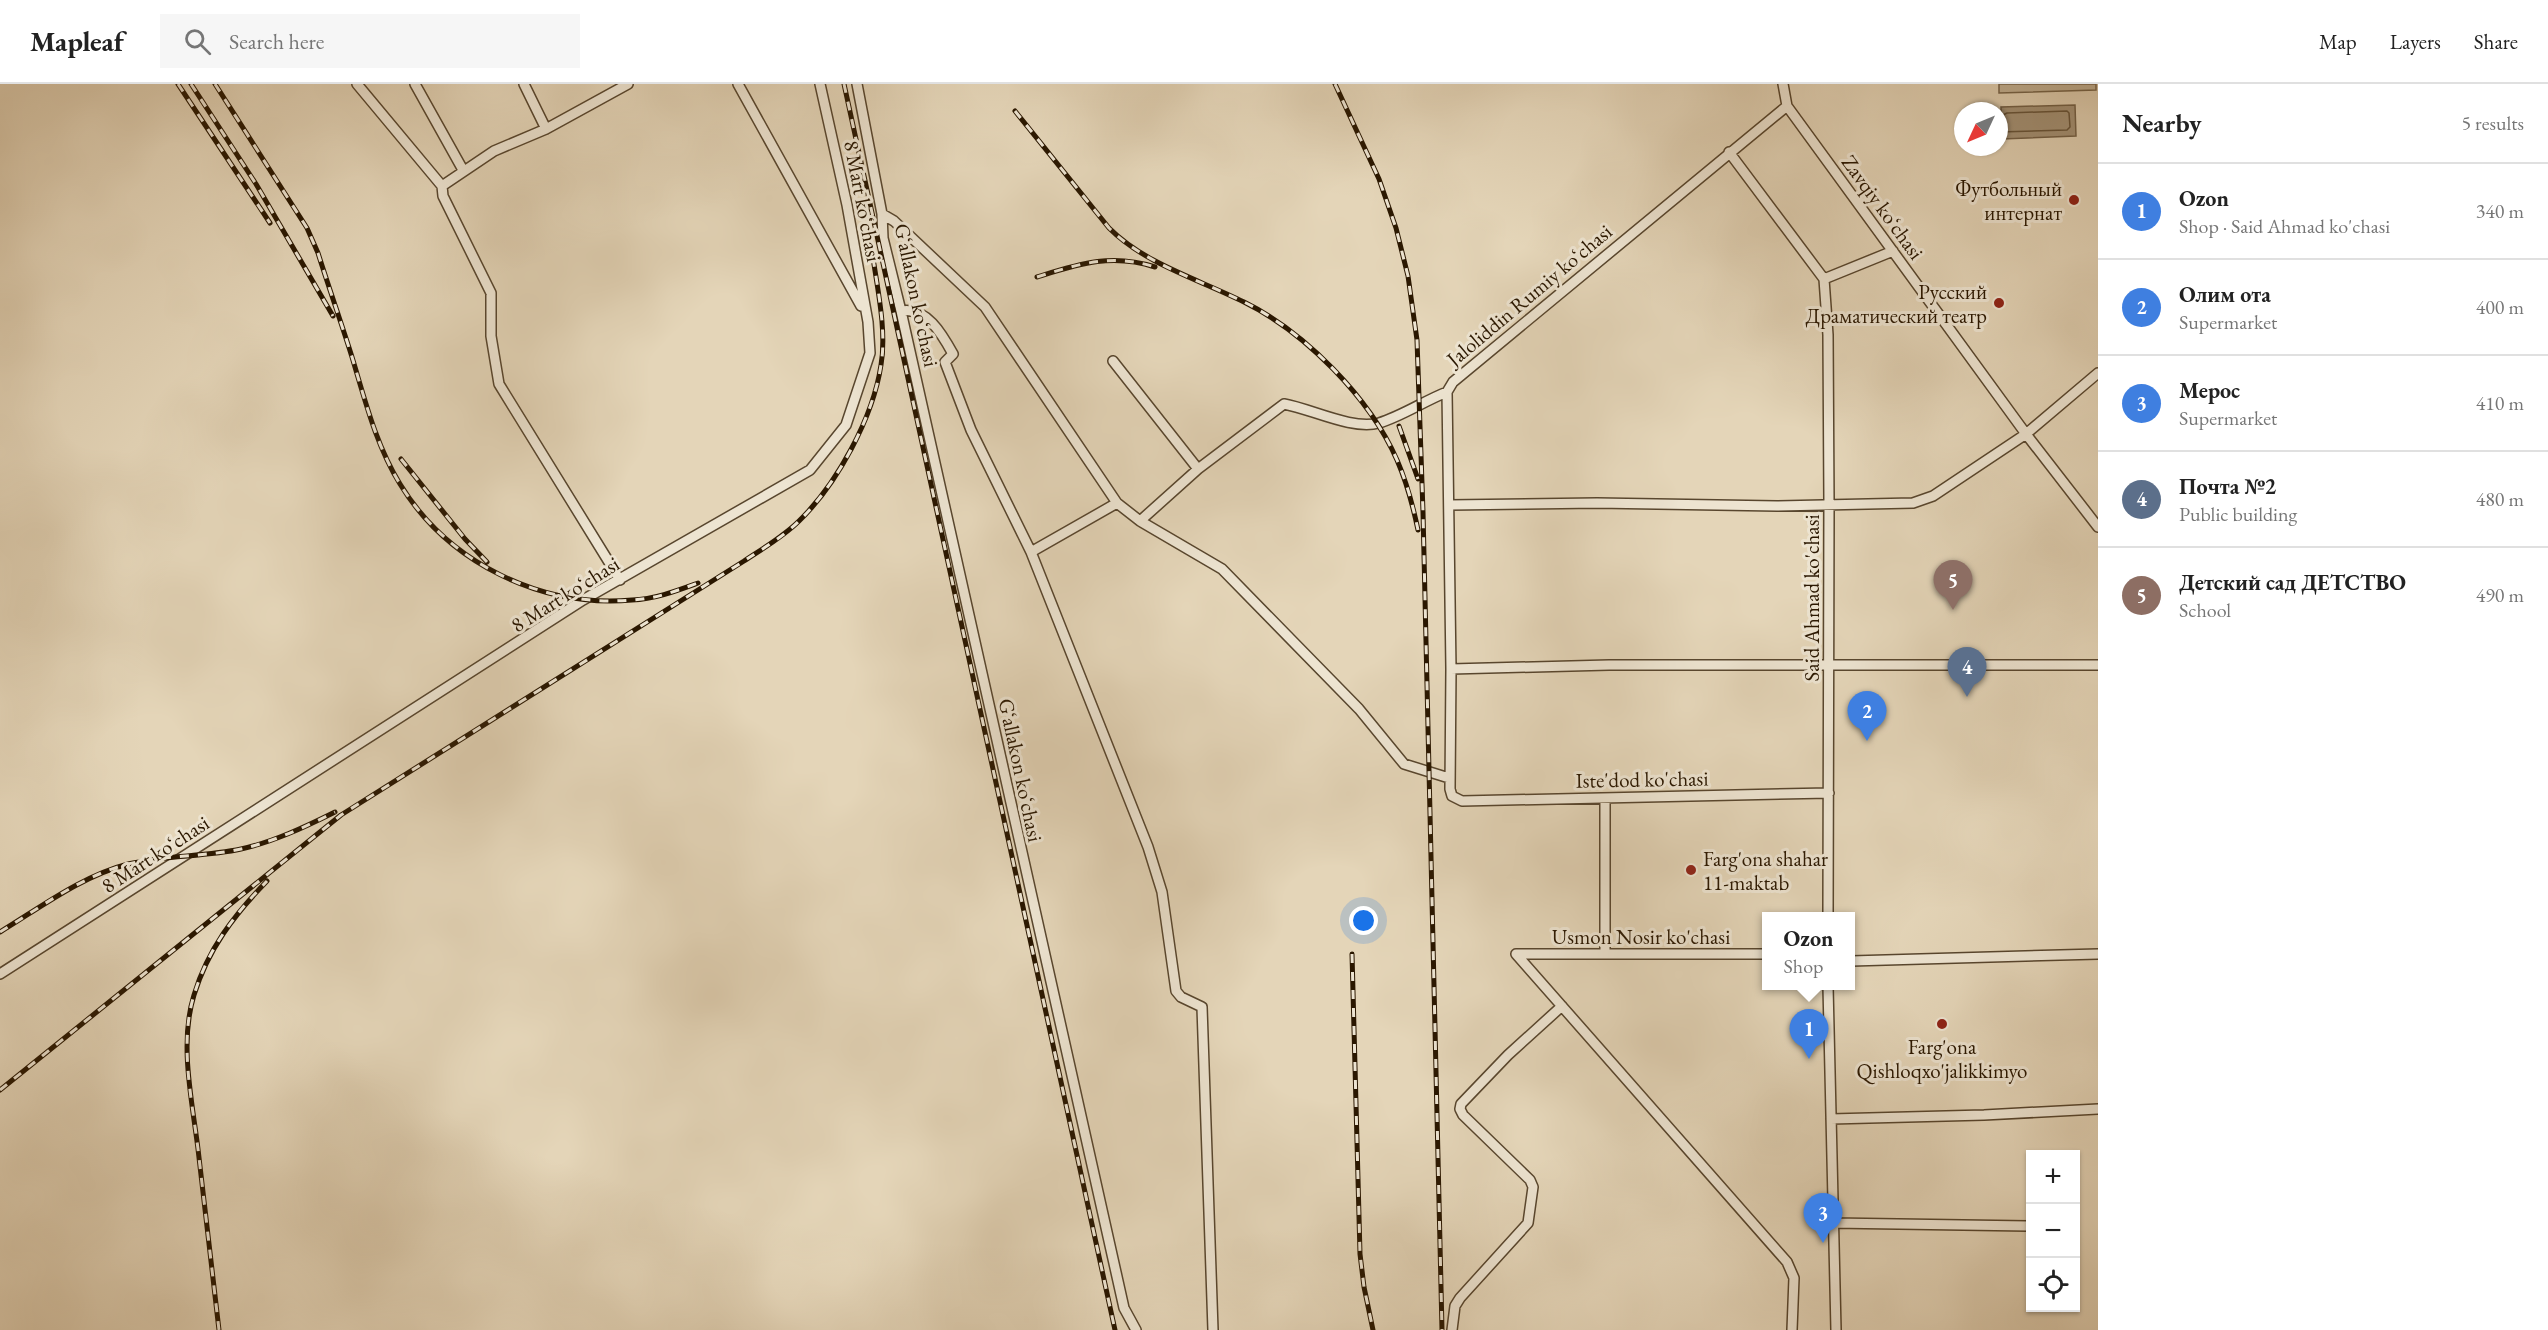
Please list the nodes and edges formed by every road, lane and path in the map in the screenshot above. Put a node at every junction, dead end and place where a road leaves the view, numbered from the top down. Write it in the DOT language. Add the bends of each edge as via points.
graph roads {
  1 [pos="357,84"];
  2 [pos="415,84"];
  3 [pos="524,84"];
  4 [pos="628,84"];
  5 [pos="738,84"];
  6 [pos="820,84"];
  7 [pos="857,84"];
  8 [pos="1783,84"];
  9 [pos="1787,106"];
  10 [pos="546,129"];
  11 [pos="1729,152"];
  12 [pos="463,170"];
  13 [pos="442,186"];
  14 [pos="882,214"];
  15 [pos="1893,251"];
  16 [pos="1824,279"];
  17 [pos="901,311"];
  18 [pos="866,314"];
  19 [pos="1113,361"];
  20 [pos="2098,374"];
  21 [pos="1447,392"];
  22 [pos="2026,434"];
  23 [pos="1198,469"];
  24 [pos="1117,503"];
  25 [pos="1829,504"];
  26 [pos="1450,505"];
  27 [pos="1140,521"];
  28 [pos="2098,527"];
  29 [pos="1031,552"];
  30 [pos="620,580"];
  31 [pos="1830,665"];
  32 [pos="2098,665"];
  33 [pos="1451,669"];
  34 [pos="1449,778"];
  35 [pos="1829,793"];
  36 [pos="1605,798"];
  37 [pos="1456,800"];
  38 [pos="1828,912"];
  39 [pos="1605,954"];
  40 [pos="1762,954"];
  41 [pos="2098,954"];
  42 [pos="1855,961"];
  43 [pos="0,974"];
  44 [pos="1828,990"];
  45 [pos="1562,1006"];
  46 [pos="2098,1109"];
  47 [pos="1831,1119"];
  48 [pos="1833,1223"];
  49 [pos="2026,1226"];
  50 [pos="1136,1330"];
  51 [pos="1213,1330"];
  52 [pos="1452,1330"];
  53 [pos="1792,1330"];
  54 [pos="1836,1330"];
  1 -- 13 [label="street"];
  2 -- 12 [label="street"];
  3 -- 10 [label="street"];
  4 -- 10 [label="street"];
  5 -- 18 [label="street"];
  6 -- 18 [label="street, 8 Mart koʻchasi"];
  7 -- 14 [label="street, Gʻallakon koʻchasi"];
  8 -- 9 [label="street, Zavqiy koʻchasi"];
  9 -- 11 [label="street, Jaloliddin Rumiy koʻchasi"];
  9 -- 15 [label="street, Zavqiy koʻchasi"];
  10 -- 12 [label="street"];
  11 -- 16 [label="street"];
  11 -- 21 [label="street, Jaloliddin Rumiy koʻchasi" via="1453,382"];
  12 -- 13 [label="street"];
  13 -- 30 [label="street" via="442,196 491,293 491,336 499,384"];
  14 -- 17 [label="street, Gʻallakon koʻchasi" via="883,238"];
  14 -- 24 [label="street" via="985,307"];
  15 -- 16 [label="street"];
  15 -- 22 [label="street, Zavqiy koʻchasi"];
  16 -- 25 [label="street, Said Ahmad ko'chasi"];
  17 -- 29 [label="street" via="922,314 951,350 953,356 946,364 960,407"];
  17 -- 50 [label="street, Gʻallakon koʻchasi" via="1124,1308"];
  18 -- 30 [label="street, 8 Mart koʻchasi" via="870,353 846,425 810,470"];
  19 -- 23 [label="street"];
  20 -- 22 [label="street"];
  21 -- 23 [label="street" via="1377,423 1335,419 1284,404"];
  21 -- 26 [label="street, Jaloliddin Rumiy koʻchasi"];
  22 -- 25 [label="street" via="1933,496 1913,503"];
  22 -- 28 [label="street, Zavqiy koʻchasi"];
  23 -- 27 [label="street"];
  24 -- 27 [label="street"];
  24 -- 29 [label="street"];
  25 -- 26 [label="street"];
  25 -- 31 [label="street, Said Ahmad ko'chasi"];
  26 -- 33 [label="street, Jaloliddin Rumiy koʻchasi"];
  27 -- 34 [label="street" via="1222,568 1359,709 1404,764"];
  29 -- 51 [label="street" via="1148,847 1162,892 1176,991 1202,1007"];
  30 -- 43 [label="street, 8 Mart koʻchasi"];
  31 -- 32 [label="street"];
  31 -- 33 [label="street"];
  31 -- 35 [label="street, Said Ahmad ko'chasi"];
  33 -- 34 [label="street, Jaloliddin Rumiy koʻchasi"];
  34 -- 37 [label="street, Jaloliddin Rumiy koʻchasi"];
  35 -- 36 [label="street, Iste'dod ko'chasi"];
  35 -- 38 [label="street, Said Ahmad ko'chasi"];
  36 -- 37 [label="street, Iste'dod ko'chasi"];
  36 -- 39 [label="street"];
  39 -- 40 [label="street, Usmon Nosir ko'chasi"];
  39 -- 45 [label="street, Usmon Nosir ko'chasi" via="1516,954"];
  41 -- 42 [label="street"];
  44 -- 47 [label="street"];
  45 -- 52 [label="street" via="1461,1104 1463,1115 1533,1187 1528,1223 1460,1298"];
  45 -- 53 [label="street" via="1787,1262 1794,1278"];
  46 -- 47 [label="street"];
  47 -- 48 [label="street"];
  48 -- 49 [label="street"];
  48 -- 54 [label="street"];
}
